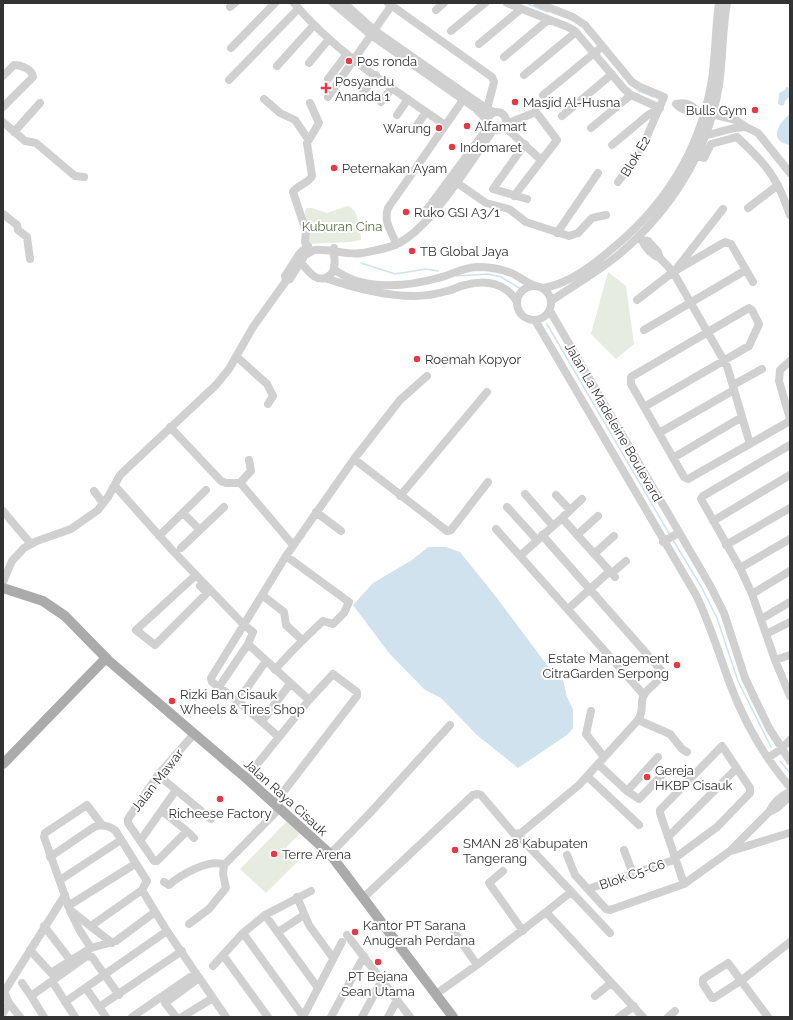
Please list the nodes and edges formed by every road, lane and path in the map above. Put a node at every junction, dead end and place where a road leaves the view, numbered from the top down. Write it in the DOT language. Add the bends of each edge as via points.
graph roads {
  1 [pos="275,3"];
  2 [pos="333,3"];
  3 [pos="344,3"];
  4 [pos="444,3"];
  5 [pos="485,3"];
  6 [pos="506,3"];
  7 [pos="537,3"];
  8 [pos="719,3"];
  9 [pos="727,3"];
  10 [pos="390,4"];
  11 [pos="296,6"];
  12 [pos="521,9"];
  13 [pos="436,10"];
  14 [pos="721,14"];
  15 [pos="548,20"];
  16 [pos="314,25"];
  17 [pos="452,31"];
  18 [pos="373,32"];
  19 [pos="576,32"];
  20 [pos="329,39"];
  21 [pos="479,44"];
  22 [pos="603,46"];
  23 [pos="231,48"];
  24 [pos="594,53"];
  25 [pos="347,54"];
  26 [pos="504,57"];
  27 [pos="354,60"];
  28 [pos="309,63"];
  29 [pos="277,66"];
  30 [pos="612,74"];
  31 [pos="376,75"];
  32 [pos="524,75"];
  33 [pos="3,76"];
  34 [pos="328,79"];
  35 [pos="229,80"];
  36 [pos="392,88"];
  37 [pos="363,93"];
  38 [pos="543,95"];
  39 [pos="631,95"];
  40 [pos="328,97"];
  41 [pos="264,99"];
  42 [pos="408,99"];
  43 [pos="464,100"];
  44 [pos="381,102"];
  45 [pos="663,102"];
  46 [pos="40,103"];
  47 [pos="310,103"];
  48 [pos="3,107"];
  49 [pos="491,110"];
  50 [pos="426,112"];
  51 [pos="709,113"];
  52 [pos="397,115"];
  53 [pos="562,116"];
  54 [pos="3,122"];
  55 [pos="446,125"];
  56 [pos="490,125"];
  57 [pos="505,125"];
  58 [pos="746,127"];
  59 [pos="591,128"];
  60 [pos="413,131"];
  61 [pos="14,132"];
  62 [pos="704,136"];
  63 [pos="308,139"];
  64 [pos="525,144"];
  65 [pos="612,145"];
  66 [pos="697,156"];
  67 [pos="541,160"];
  68 [pos="789,171"];
  69 [pos="598,173"];
  70 [pos="84,177"];
  71 [pos="454,180"];
  72 [pos="618,182"];
  73 [pos="778,186"];
  74 [pos="514,196"];
  75 [pos="527,199"];
  76 [pos="748,208"];
  77 [pos="723,209"];
  78 [pos="3,214"];
  79 [pos="606,215"];
  80 [pos="790,215"];
  81 [pos="557,233"];
  82 [pos="638,236"];
  83 [pos="395,242"];
  84 [pos="307,246"];
  85 [pos="333,252"];
  86 [pos="30,259"];
  87 [pos="298,260"];
  88 [pos="334,269"];
  89 [pos="746,270"];
  90 [pos="673,272"];
  91 [pos="312,275"];
  92 [pos="325,278"];
  93 [pos="288,280"];
  94 [pos="753,282"];
  95 [pos="540,287"];
  96 [pos="637,300"];
  97 [pos="551,301"];
  98 [pos="517,302"];
  99 [pos="690,303"];
  100 [pos="550,310"];
  101 [pos="535,320"];
  102 [pos="644,330"];
  103 [pos="707,332"];
  104 [pos="237,357"];
  105 [pos="724,361"];
  106 [pos="790,361"];
  107 [pos="762,369"];
  108 [pos="427,376"];
  109 [pos="733,388"];
  110 [pos="486,392"];
  111 [pos="787,394"];
  112 [pos="268,404"];
  113 [pos="644,407"];
  114 [pos="742,417"];
  115 [pos="790,420"];
  116 [pos="170,427"];
  117 [pos="659,434"];
  118 [pos="750,444"];
  119 [pos="790,445"];
  120 [pos="673,458"];
  121 [pos="354,459"];
  122 [pos="248,460"];
  123 [pos="790,475"];
  124 [pos="488,482"];
  125 [pos="240,483"];
  126 [pos="114,486"];
  127 [pos="206,490"];
  128 [pos="94,491"];
  129 [pos="525,494"];
  130 [pos="556,495"];
  131 [pos="400,496"];
  132 [pos="582,499"];
  133 [pos="103,503"];
  134 [pos="224,507"];
  135 [pos="507,507"];
  136 [pos="790,508"];
  137 [pos="3,510"];
  138 [pos="570,510"];
  139 [pos="316,512"];
  140 [pos="183,513"];
  141 [pos="598,516"];
  142 [pos="562,518"];
  143 [pos="713,521"];
  144 [pos="552,526"];
  145 [pos="496,529"];
  146 [pos="200,530"];
  147 [pos="341,531"];
  148 [pos="678,533"];
  149 [pos="577,535"];
  150 [pos="160,536"];
  151 [pos="614,536"];
  152 [pos="540,538"];
  153 [pos="790,539"];
  154 [pos="664,542"];
  155 [pos="31,544"];
  156 [pos="293,545"];
  157 [pos="726,545"];
  158 [pos="181,548"];
  159 [pos="594,554"];
  160 [pos="286,556"];
  161 [pos="520,556"];
  162 [pos="626,561"];
  163 [pos="740,568"];
  164 [pos="790,572"];
  165 [pos="612,574"];
  166 [pos="194,577"];
  167 [pos="3,582"];
  168 [pos="3,588"];
  169 [pos="590,589"];
  170 [pos="752,594"];
  171 [pos="262,595"];
  172 [pos="790,602"];
  173 [pos="568,609"];
  174 [pos="761,619"];
  175 [pos="790,622"];
  176 [pos="244,625"];
  177 [pos="766,634"];
  178 [pos="302,640"];
  179 [pos="248,644"];
  180 [pos="790,655"];
  181 [pos="106,658"];
  182 [pos="775,660"];
  183 [pos="266,661"];
  184 [pos="275,670"];
  185 [pos="290,684"];
  186 [pos="219,687"];
  187 [pos="644,695"];
  188 [pos="790,696"];
  189 [pos="238,700"];
  190 [pos="309,700"];
  191 [pos="591,712"];
  192 [pos="638,720"];
  193 [pos="262,721"];
  194 [pos="450,725"];
  195 [pos="194,734"];
  196 [pos="279,737"];
  197 [pos="790,740"];
  198 [pos="790,746"];
  199 [pos="781,749"];
  200 [pos="687,752"];
  201 [pos="604,757"];
  202 [pos="658,757"];
  203 [pos="768,758"];
  204 [pos="790,761"];
  205 [pos="3,764"];
  206 [pos="598,764"];
  207 [pos="737,768"];
  208 [pos="158,775"];
  209 [pos="662,775"];
  210 [pos="587,776"];
  211 [pos="246,778"];
  212 [pos="790,786"];
  213 [pos="176,790"];
  214 [pos="627,791"];
  215 [pos="790,792"];
  216 [pos="790,796"];
  217 [pos="277,806"];
  218 [pos="162,811"];
  219 [pos="769,812"];
  220 [pos="211,819"];
  221 [pos="638,825"];
  222 [pos="98,826"];
  223 [pos="187,831"];
  224 [pos="789,833"];
  225 [pos="518,835"];
  226 [pos="668,837"];
  227 [pos="194,838"];
  228 [pos="121,840"];
  229 [pos="140,841"];
  230 [pos="624,850"];
  231 [pos="730,851"];
  232 [pos="330,854"];
  233 [pos="567,855"];
  234 [pos="50,857"];
  235 [pos="675,858"];
  236 [pos="135,864"];
  237 [pos="224,866"];
  238 [pos="503,871"];
  239 [pos="633,874"];
  240 [pos="60,880"];
  241 [pos="164,882"];
  242 [pos="684,884"];
  243 [pos="588,889"];
  244 [pos="142,890"];
  245 [pos="311,891"];
  246 [pos="571,892"];
  247 [pos="65,896"];
  248 [pos="297,897"];
  249 [pos="363,898"];
  250 [pos="69,908"];
  251 [pos="155,912"];
  252 [pos="546,912"];
  253 [pos="266,915"];
  254 [pos="304,915"];
  255 [pos="189,924"];
  256 [pos="44,926"];
  257 [pos="91,926"];
  258 [pos="451,927"];
  259 [pos="167,931"];
  260 [pos="522,931"];
  261 [pos="278,932"];
  262 [pos="243,933"];
  263 [pos="610,933"];
  264 [pos="790,942"];
  265 [pos="112,943"];
  266 [pos="91,948"];
  267 [pos="30,950"];
  268 [pos="182,951"];
  269 [pos="223,955"];
  270 [pos="364,956"];
  271 [pos="333,958"];
  272 [pos="71,961"];
  273 [pos="477,965"];
  274 [pos="213,966"];
  275 [pos="105,974"];
  276 [pos="198,975"];
  277 [pos="382,980"];
  278 [pos="742,980"];
  279 [pos="52,981"];
  280 [pos="22,983"];
  281 [pos="611,983"];
  282 [pos="86,988"];
  283 [pos="318,988"];
  284 [pos="436,994"];
  285 [pos="119,995"];
  286 [pos="31,996"];
  287 [pos="595,996"];
  288 [pos="213,998"];
  289 [pos="397,1000"];
  290 [pos="65,1002"];
  291 [pos="9,1003"];
  292 [pos="634,1006"];
  293 [pos="99,1007"];
  294 [pos="675,1011"];
  295 [pos="3,1012"];
  296 [pos="303,1016"];
  297 [pos="20,1017"];
  298 [pos="44,1017"];
  299 [pos="75,1017"];
  300 [pos="106,1017"];
  301 [pos="132,1017"];
  302 [pos="176,1017"];
  303 [pos="182,1017"];
  304 [pos="226,1017"];
  305 [pos="268,1017"];
  306 [pos="331,1017"];
  307 [pos="362,1017"];
  308 [pos="388,1017"];
  309 [pos="410,1017"];
  310 [pos="453,1017"];
  311 [pos="619,1017"];
  312 [pos="643,1017"];
  313 [pos="668,1017"];
  314 [pos="768,1017"];
  1 -- 23 [label="street"];
  2 -- 18 [label="street"];
  3 -- 18 [label="street"];
  4 -- 13 [label="street"];
  5 -- 17 [label="street"];
  6 -- 12 [label="street"];
  7 -- 22 [label="street" via="573,17 585,25"];
  8 -- 14 [label="street"];
  9 -- 14 [label="street"];
  10 -- 18 [label="street"];
  10 -- 49 [label="street" via="492,77 494,82"];
  11 -- 16 [label="street"];
  11 -- 35 [label="street"];
  12 -- 15 [label="street"];
  12 -- 21 [label="street"];
  14 -- 51 [label="street" via="719,85"];
  15 -- 19 [label="street"];
  15 -- 26 [label="street"];
  16 -- 20 [label="street"];
  16 -- 29 [label="street"];
  18 -- 27 [label="street"];
  18 -- 43 [label="street"];
  18 -- 49 [label="street"];
  19 -- 24 [label="street"];
  19 -- 32 [label="street"];
  20 -- 25 [label="street"];
  20 -- 28 [label="street"];
  22 -- 24 [label="street"];
  22 -- 45 [label="street" via="632,82"];
  24 -- 30 [label="street"];
  24 -- 38 [label="street"];
  25 -- 27 [label="street"];
  25 -- 34 [label="street"];
  27 -- 31 [label="street"];
  27 -- 40 [label="street"];
  30 -- 39 [label="street"];
  30 -- 53 [label="street"];
  31 -- 36 [label="street"];
  31 -- 37 [label="street"];
  33 -- 48 [label="street" via="14,64 30,71 33,77"];
  36 -- 42 [label="street"];
  36 -- 44 [label="street"];
  39 -- 45 [label="street"];
  39 -- 59 [label="street"];
  41 -- 63 [label="street" via="280,113 296,120"];
  42 -- 50 [label="street"];
  42 -- 52 [label="street"];
  43 -- 55 [label="street"];
  43 -- 56 [label="street" via="483,114"];
  45 -- 51 [label="street" via="676,104 691,111"];
  45 -- 65 [label="street"];
  45 -- 72 [label="street, Blok E2" via="641,150"];
  46 -- 61 [label="street"];
  47 -- 63 [label="street" via="319,123"];
  49 -- 56 [label="street"];
  49 -- 57 [label="street" via="503,113 506,118"];
  50 -- 55 [label="street"];
  50 -- 60 [label="street"];
  51 -- 58 [label="street" via="736,120"];
  51 -- 62 [label="street"];
  51 -- 82 [label="street" via="691,153"];
  54 -- 61 [label="street"];
  55 -- 83 [label="street" via="388,208 386,221"];
  56 -- 57 [label="street" via="500,130"];
  56 -- 71 [label="street"];
  57 -- 64 [label="street"];
  57 -- 67 [label="street" via="533,112 537,113 557,140"];
  58 -- 62 [label="street"];
  58 -- 68 [label="street" via="758,133"];
  61 -- 70 [label="street" via="27,142 36,143 75,176"];
  62 -- 66 [label="street"];
  63 -- 84 [label="street" via="312,176 293,192 306,231 304,242"];
  64 -- 67 [label="street"];
  64 -- 74 [label="street" via="493,187 494,190"];
  66 -- 73 [label="street" via="704,158 711,144 738,138 752,150"];
  66 -- 82 [label="street" via="671,201"];
  67 -- 74 [label="street"];
  69 -- 81 [label="street"];
  71 -- 81 [label="street" via="486,203 509,209 526,222"];
  71 -- 83 [label="street" via="426,220"];
  73 -- 76 [label="street"];
  73 -- 80 [label="street"];
  74 -- 75 [label="street"];
  77 -- 90 [label="street"];
  78 -- 86 [label="street" via="27,237"];
  79 -- 81 [label="street" via="592,218 574,236"];
  82 -- 90 [label="street" via="654,256 660,258"];
  82 -- 95 [label="street" via="557,286"];
  82 -- 97 [label="street" via="599,270"];
  83 -- 85 [label="street" via="361,253"];
  84 -- 85 [label="street" via="318,245"];
  84 -- 87 [label="street"];
  85 -- 87 [label="street" via="311,250"];
  85 -- 88 [label="street"];
  87 -- 91 [label="street"];
  87 -- 93 [label="street" via="284,276"];
  88 -- 92 [label="street"];
  88 -- 95 [label="street" via="355,280 399,285 420,283 460,270 490,267 511,273"];
  89 -- 90 [label="street" via="731,244 725,242"];
  89 -- 94 [label="street"];
  89 -- 99 [label="street"];
  90 -- 96 [label="street"];
  90 -- 99 [label="street"];
  91 -- 92 [label="street" via="320,279"];
  91 -- 93 [label="street" via="302,274"];
  92 -- 98 [label="street" via="376,293 416,296 449,291 475,282 487,282 507,289"];
  93 -- 104 [label="street" via="253,327"];
  95 -- 97 [label="street" via="550,296"];
  95 -- 98 [label="street" via="526,289"];
  97 -- 100 [label="street"];
  98 -- 101 [label="street" via="524,317"];
  99 -- 102 [label="street"];
  99 -- 103 [label="street"];
  100 -- 101 [label="street" via="544,317"];
  100 -- 148 [label="street, Jalan La Madeleine Boulevard"];
  101 -- 154 [label="street, Jalan La Madeleine Boulevard"];
  103 -- 105 [label="street"];
  103 -- 105 [label="street" via="749,308 752,310 759,322 749,346"];
  103 -- 113 [label="street" via="631,377 631,384"];
  104 -- 112 [label="street" via="270,389 273,396"];
  104 -- 116 [label="street" via="216,385"];
  105 -- 109 [label="street"];
  105 -- 113 [label="street"];
  106 -- 111 [label="street" via="780,370 779,381"];
  107 -- 109 [label="street"];
  108 -- 121 [label="street" via="400,400"];
  109 -- 114 [label="street"];
  109 -- 117 [label="street"];
  110 -- 131 [label="street"];
  111 -- 115 [label="street"];
  113 -- 117 [label="street"];
  114 -- 118 [label="street"];
  114 -- 120 [label="street"];
  115 -- 118 [label="street"];
  116 -- 125 [label="street" via="221,480 226,483"];
  116 -- 126 [label="street" via="120,475"];
  117 -- 120 [label="street"];
  118 -- 120 [label="street" via="688,479 684,477"];
  119 -- 143 [label="street" via="703,496 702,502"];
  121 -- 131 [label="street"];
  121 -- 139 [label="street"];
  122 -- 125 [label="street" via="251,471"];
  123 -- 143 [label="street"];
  124 -- 131 [label="street" via="451,530 447,531"];
  125 -- 156 [label="street"];
  126 -- 133 [label="street"];
  126 -- 150 [label="street"];
  127 -- 140 [label="street"];
  128 -- 133 [label="street"];
  129 -- 144 [label="street"];
  130 -- 138 [label="street"];
  132 -- 138 [label="street"];
  133 -- 155 [label="street" via="78,525"];
  134 -- 146 [label="street"];
  135 -- 152 [label="street"];
  136 -- 157 [label="street"];
  137 -- 155 [label="street"];
  138 -- 142 [label="street"];
  139 -- 147 [label="street"];
  139 -- 156 [label="street"];
  140 -- 146 [label="street"];
  140 -- 150 [label="street"];
  141 -- 149 [label="street"];
  142 -- 144 [label="street"];
  142 -- 149 [label="street"];
  143 -- 157 [label="street"];
  144 -- 152 [label="street"];
  145 -- 161 [label="street"];
  146 -- 158 [label="street"];
  148 -- 154 [label="street"];
  148 -- 199 [label="street, Jalan La Madeleine Boulevard" via="724,613 745,678"];
  149 -- 159 [label="street"];
  150 -- 166 [label="street"];
  151 -- 159 [label="street"];
  152 -- 161 [label="street"];
  152 -- 169 [label="street"];
  153 -- 163 [label="street"];
  154 -- 203 [label="street, Jalan La Madeleine Boulevard" via="709,621 730,684 754,736"];
  155 -- 167 [label="street" via="12,562"];
  156 -- 160 [label="street"];
  157 -- 163 [label="street"];
  159 -- 165 [label="street"];
  160 -- 171 [label="street"];
  160 -- 178 [label="street" via="349,602 344,613 333,624 323,621"];
  161 -- 173 [label="street"];
  162 -- 165 [label="street"];
  163 -- 170 [label="street"];
  164 -- 170 [label="street"];
  165 -- 169 [label="street"];
  166 -- 166 [label="street" via="136,630 155,645 207,593"];
  166 -- 176 [label="street"];
  168 -- 181 [label="main road, Jalan Raya Cisauk" via="50,605 86,635"];
  169 -- 173 [label="street"];
  169 -- 187 [label="street" via="661,670 661,678"];
  170 -- 174 [label="street"];
  171 -- 176 [label="street"];
  171 -- 178 [label="street" via="284,612 286,625"];
  172 -- 174 [label="street"];
  173 -- 187 [label="street"];
  174 -- 177 [label="street"];
  175 -- 177 [label="street"];
  176 -- 179 [label="street" via="253,633"];
  176 -- 186 [label="street" via="211,678"];
  177 -- 182 [label="street"];
  178 -- 184 [label="street"];
  179 -- 183 [label="street"];
  179 -- 186 [label="street"];
  180 -- 182 [label="street"];
  181 -- 195 [label="main road, Jalan Raya Cisauk"];
  181 -- 205 [label="main road"];
  182 -- 188 [label="street"];
  183 -- 184 [label="street"];
  183 -- 189 [label="street"];
  184 -- 185 [label="street"];
  185 -- 190 [label="street"];
  185 -- 193 [label="street"];
  186 -- 189 [label="street"];
  187 -- 192 [label="street" via="642,713"];
  189 -- 193 [label="street"];
  190 -- 196 [label="street"];
  190 -- 217 [label="street" via="333,674 358,694"];
  191 -- 201 [label="street" via="586,734"];
  192 -- 200 [label="street" via="670,734"];
  192 -- 201 [label="street"];
  193 -- 196 [label="street"];
  194 -- 232 [label="street"];
  195 -- 208 [label="street, Jalan Mawar"];
  195 -- 211 [label="main road, Jalan Raya Cisauk"];
  196 -- 211 [label="street"];
  197 -- 199 [label="street"];
  198 -- 199 [label="street"];
  199 -- 203 [label="street"];
  199 -- 204 [label="street, Jalan La Madeleine Boulevard"];
  201 -- 206 [label="street"];
  202 -- 214 [label="street"];
  203 -- 212 [label="street, Jalan La Madeleine Boulevard"];
  206 -- 210 [label="street"];
  206 -- 214 [label="street"];
  207 -- 226 [label="street"];
  207 -- 226 [label="street" via="724,747 720,746 662,807 660,812"];
  207 -- 235 [label="street, Blok C5-C6" via="750,788 750,793 717,827"];
  208 -- 213 [label="street"];
  208 -- 229 [label="street, Jalan Mawar" via="128,819"];
  209 -- 214 [label="street" via="641,799"];
  210 -- 221 [label="street"];
  210 -- 225 [label="street"];
  211 -- 217 [label="main road, Jalan Raya Cisauk"];
  213 -- 218 [label="street"];
  213 -- 220 [label="street"];
  215 -- 219 [label="street" via="773,804"];
  216 -- 219 [label="street"];
  217 -- 232 [label="main road, Jalan Raya Cisauk"];
  217 -- 237 [label="street"];
  218 -- 223 [label="street"];
  218 -- 229 [label="street"];
  219 -- 231 [label="street"];
  222 -- 228 [label="street" via="116,830"];
  222 -- 234 [label="street"];
  222 -- 234 [label="street" via="87,805 45,833"];
  223 -- 227 [label="street"];
  223 -- 229 [label="street, Jalan Mawar" via="154,861"];
  224 -- 231 [label="street"];
  225 -- 246 [label="street"];
  225 -- 249 [label="street" via="514,834 481,795 473,795"];
  226 -- 235 [label="street"];
  228 -- 236 [label="street"];
  228 -- 240 [label="street"];
  230 -- 239 [label="street"];
  231 -- 242 [label="street"];
  232 -- 249 [label="main road, Jalan Raya Cisauk"];
  233 -- 243 [label="street" via="575,875"];
  234 -- 240 [label="street"];
  235 -- 239 [label="street, Blok C5-C6"];
  235 -- 242 [label="street"];
  236 -- 244 [label="street" via="147,882"];
  236 -- 250 [label="street"];
  237 -- 241 [label="street" via="216,864 194,869 169,885"];
  237 -- 255 [label="street" via="226,888 210,909"];
  238 -- 260 [label="street" via="489,883"];
  239 -- 243 [label="street, Blok C5-C6"];
  240 -- 247 [label="street"];
  242 -- 243 [label="street" via="610,910 606,909"];
  244 -- 251 [label="street"];
  244 -- 257 [label="street"];
  245 -- 248 [label="street"];
  246 -- 252 [label="street"];
  246 -- 263 [label="street"];
  247 -- 250 [label="street"];
  247 -- 256 [label="street"];
  248 -- 253 [label="street"];
  248 -- 254 [label="street"];
  249 -- 284 [label="main road, Jalan Raya Cisauk"];
  250 -- 257 [label="street"];
  250 -- 266 [label="street"];
  251 -- 259 [label="street"];
  251 -- 265 [label="street"];
  252 -- 260 [label="street"];
  252 -- 281 [label="street"];
  253 -- 261 [label="street"];
  253 -- 262 [label="street"];
  254 -- 261 [label="street"];
  254 -- 271 [label="street" via="318,940"];
  256 -- 267 [label="street"];
  256 -- 272 [label="street"];
  257 -- 265 [label="street"];
  258 -- 273 [label="street"];
  259 -- 268 [label="street"];
  259 -- 275 [label="street"];
  260 -- 273 [label="street"];
  261 -- 283 [label="street"];
  262 -- 269 [label="street"];
  262 -- 296 [label="street"];
  264 -- 278 [label="street"];
  265 -- 266 [label="street"];
  266 -- 272 [label="street"];
  267 -- 272 [label="street" via="51,973"];
  267 -- 291 [label="street" via="4,992"];
  268 -- 276 [label="street"];
  268 -- 285 [label="street"];
  269 -- 274 [label="street"];
  269 -- 305 [label="street"];
  270 -- 271 [label="street" via="345,938"];
  270 -- 277 [label="street"];
  270 -- 306 [label="street"];
  271 -- 283 [label="street"];
  273 -- 284 [label="street"];
  275 -- 279 [label="street" via="92,957 87,956"];
  275 -- 282 [label="street"];
  275 -- 285 [label="street"];
  276 -- 288 [label="street"];
  276 -- 301 [label="street"];
  276 -- 302 [label="street" via="166,1003"];
  277 -- 289 [label="street"];
  277 -- 307 [label="street"];
  278 -- 278 [label="street" via="726,963 703,979 703,982 714,999"];
  278 -- 314 [label="street"];
  279 -- 286 [label="street"];
  279 -- 290 [label="street"];
  280 -- 286 [label="street"];
  281 -- 287 [label="street"];
  281 -- 292 [label="street"];
  282 -- 290 [label="street"];
  282 -- 293 [label="street"];
  283 -- 296 [label="street"];
  284 -- 310 [label="main road, Jalan Raya Cisauk"];
  285 -- 293 [label="street"];
  286 -- 298 [label="street"];
  288 -- 303 [label="street"];
  288 -- 304 [label="street"];
  289 -- 308 [label="street"];
  289 -- 309 [label="street"];
  290 -- 299 [label="street"];
  291 -- 295 [label="street"];
  291 -- 297 [label="street"];
  292 -- 311 [label="street"];
  292 -- 312 [label="street"];
  293 -- 300 [label="street"];
  294 -- 313 [label="street"];
}
